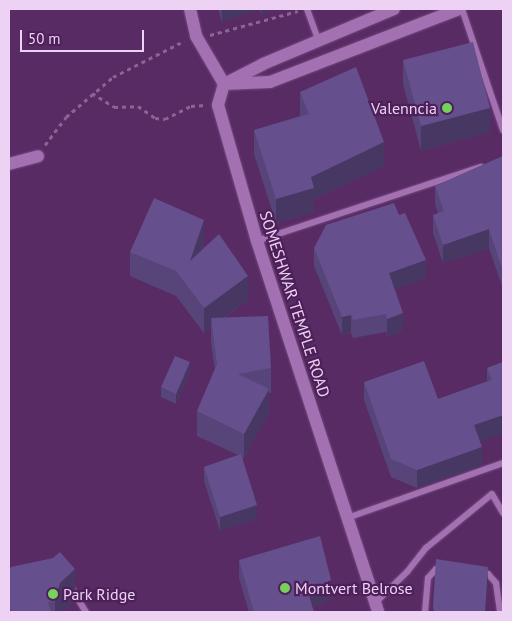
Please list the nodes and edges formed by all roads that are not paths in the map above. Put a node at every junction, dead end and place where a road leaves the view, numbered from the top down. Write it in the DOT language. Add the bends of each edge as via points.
graph roads {
  1 [pos="190,9"];
  2 [pos="306,9"];
  3 [pos="392,9"];
  4 [pos="460,9"];
  5 [pos="318,40"];
  6 [pos="224,84"];
  7 [pos="503,130"];
  8 [pos="38,156"];
  9 [pos="491,163"];
  10 [pos="9,164"];
  11 [pos="257,241"];
  12 [pos="503,463"];
  13 [pos="503,513"];
  14 [pos="347,518"];
  15 [pos="453,570"];
  16 [pos="470,572"];
  17 [pos="66,580"];
  18 [pos="377,608"];
  19 [pos="86,612"];
  20 [pos="425,612"];
  21 [pos="500,612"];
  1 -- 6 [label="street"];
  2 -- 5 [label="lane"];
  3 -- 5 [label="street"];
  4 -- 6 [label="street" via="270,82"];
  4 -- 7 [label="lane"];
  5 -- 6 [label="street"];
  6 -- 11 [label="street, SOMESHWAR TEMPLE ROAD" via="218,105"];
  8 -- 10 [label="street"];
  9 -- 11 [label="lane"];
  11 -- 14 [label="street, SOMESHWAR TEMPLE ROAD"];
  12 -- 14 [label="lane"];
  13 -- 18 [label="lane" via="492,494 426,548"];
  14 -- 18 [label="street, SOMESHWAR TEMPLE ROAD"];
  15 -- 20 [label="lane" via="436,569 428,578"];
  16 -- 21 [label="lane" via="488,574 496,583"];
  17 -- 19 [label="lane"];
}
